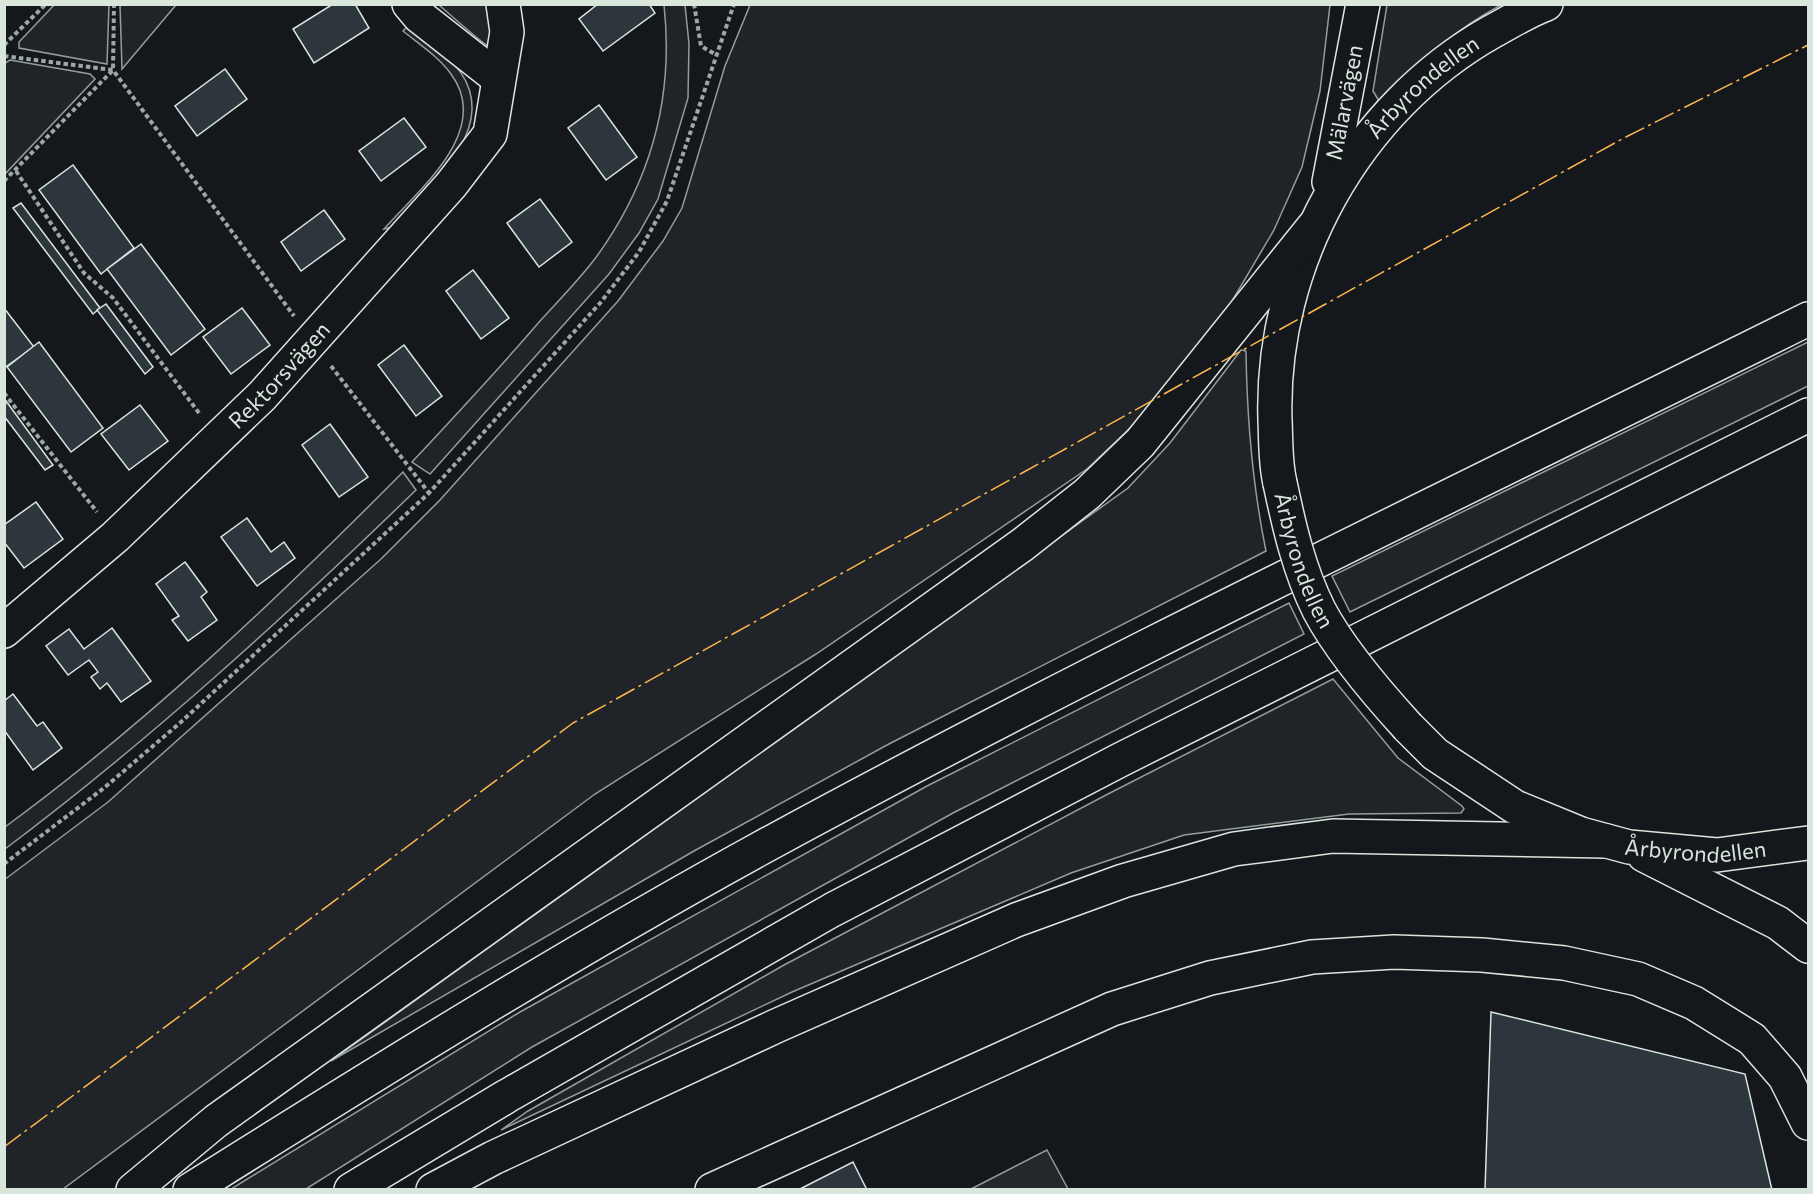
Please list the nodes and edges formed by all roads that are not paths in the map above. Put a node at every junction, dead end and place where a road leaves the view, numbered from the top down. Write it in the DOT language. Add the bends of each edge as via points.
graph roads {
  1 [pos="409,4"];
  2 [pos="503,4"];
  3 [pos="1363,4"];
  4 [pos="1546,4"];
  5 [pos="498,78"];
  6 [pos="1320,214"];
  7 [pos="1809,319"];
  8 [pos="1809,415"];
  9 [pos="4,631"];
  10 [pos="1809,843"];
  11 [pos="1618,844"];
  12 [pos="1809,946"];
  13 [pos="1809,1123"];
  14 [pos="133,1190"];
  15 [pos="190,1190"];
  16 [pos="351,1190"];
  17 [pos="433,1190"];
  18 [pos="712,1190"];
  1 -- 5 [label="main road"];
  2 -- 5 [label="main road, Rektorsvägen" via="507,32"];
  3 -- 6 [label="main road, Mälarvägen" via="1345,111"];
  4 -- 6 [label="main road, Årbyrondellen" via="1467,46 1407,95 1355,155"];
  5 -- 9 [label="main road, Rektorsvägen" via="490,134 451,185 312,342 218,440 115,537"];
  6 -- 11 [label="main road, Årbyrondellen, bridge" via="1283,318 1274,382 1276,467 1293,546 1320,610 1372,686 1435,754 1515,807"];
  6 -- 14 [label="main road" via="1140,443 1087,494 1022,545 216,1121"];
  7 -- 15 [label="main road" via="997,722 759,849 539,975"];
  8 -- 16 [label="main road" via="1130,755 832,910"];
  10 -- 11 [label="main road, Årbyrondellen" via="1717,855"];
  11 -- 12 [label="main road" via="1778,923"];
  11 -- 17 [label="main road" via="1333,836 1234,849 1123,881 1016,920 787,1021 493,1158"];
  13 -- 18 [label="main road" via="1785,1077 1752,1039 1694,1003 1638,979 1563,963 1482,955 1394,952 1312,957 1210,978 1112,1009"];
}
